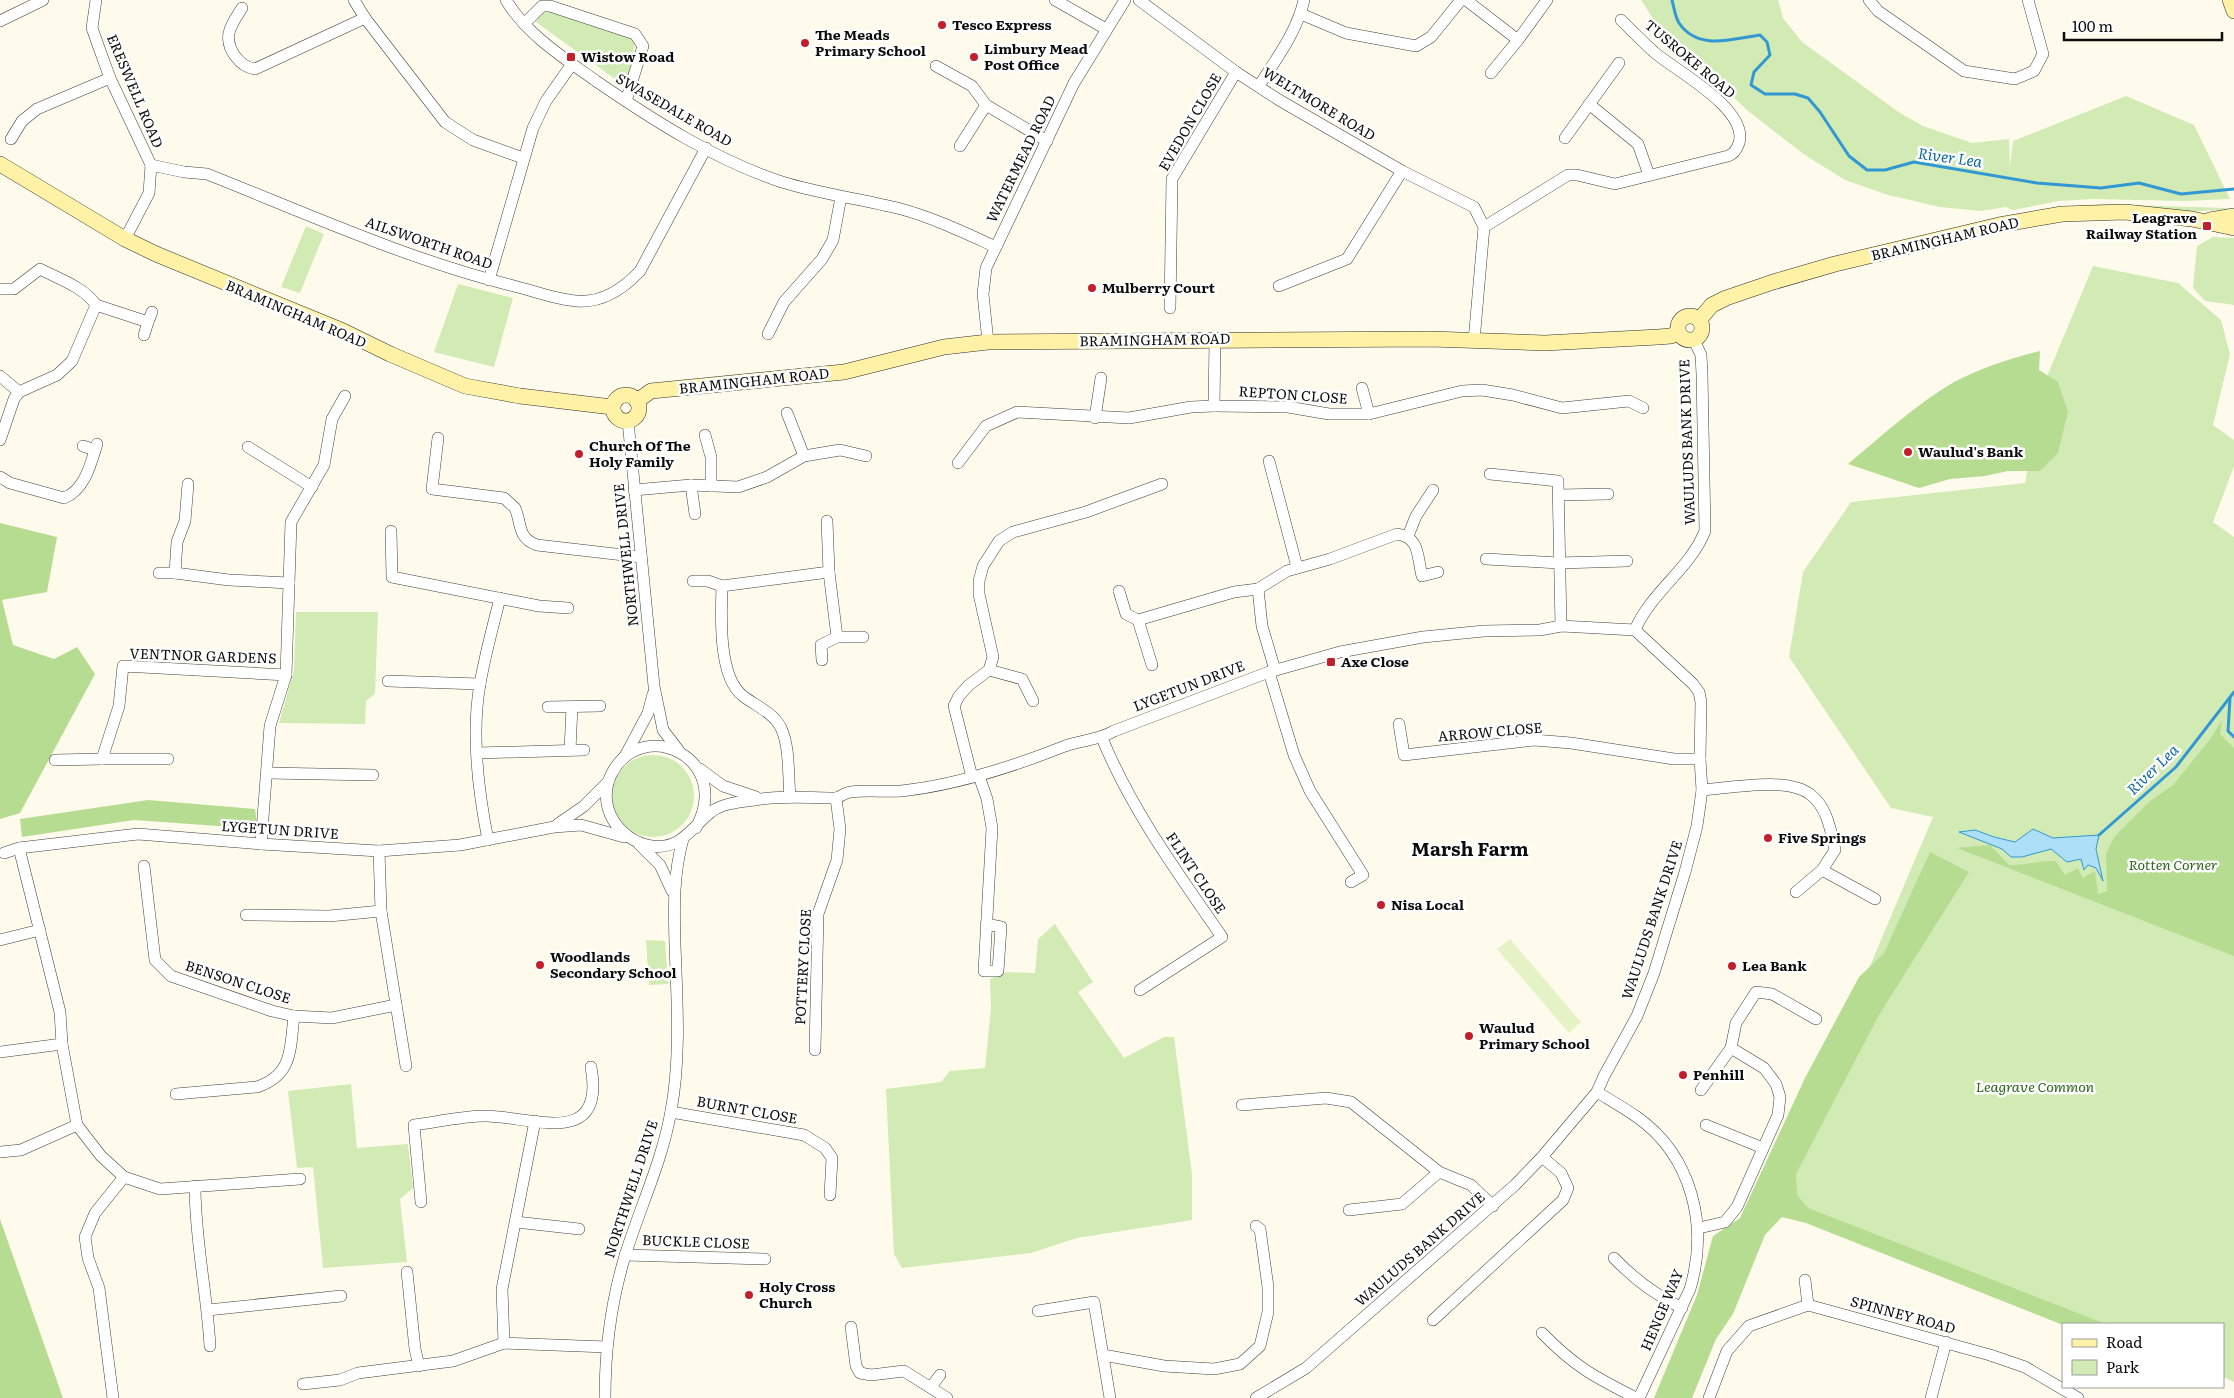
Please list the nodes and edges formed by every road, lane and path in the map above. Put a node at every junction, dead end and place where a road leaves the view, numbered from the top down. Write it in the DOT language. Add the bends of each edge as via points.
graph roads {
  1 [pos="43,0"];
  2 [pos="96,0"];
  3 [pos="354,0"];
  4 [pos="506,0"];
  5 [pos="1055,0"];
  6 [pos="1125,0"];
  7 [pos="1139,0"];
  8 [pos="1304,0"];
  9 [pos="1461,0"];
  10 [pos="1466,0"];
  11 [pos="1548,0"];
  12 [pos="1869,0"];
  13 [pos="2028,0"];
  14 [pos="2230,0"];
  15 [pos="242,8"];
  16 [pos="2234,11"];
  17 [pos="1301,14"];
  18 [pos="365,18"];
  19 [pos="1622,20"];
  20 [pos="0,21"];
  21 [pos="524,24"];
  22 [pos="1106,29"];
  23 [pos="1518,40"];
  24 [pos="1618,63"];
  25 [pos="572,64"];
  26 [pos="936,66"];
  27 [pos="1236,72"];
  28 [pos="1490,73"];
  29 [pos="110,78"];
  30 [pos="1259,86"];
  31 [pos="626,101"];
  32 [pos="1590,104"];
  33 [pos="986,105"];
  34 [pos="1565,138"];
  35 [pos="11,139"];
  36 [pos="1047,141"];
  37 [pos="960,146"];
  38 [pos="706,148"];
  39 [pos="523,158"];
  40 [pos="0,164"];
  41 [pos="151,165"];
  42 [pos="1402,171"];
  43 [pos="1649,175"];
  44 [pos="840,197"];
  45 [pos="2234,216"];
  46 [pos="2204,221"];
  47 [pos="1484,227"];
  48 [pos="2234,228"];
  49 [pos="124,239"];
  50 [pos="996,247"];
  51 [pos="489,280"];
  52 [pos="1279,286"];
  53 [pos="0,289"];
  54 [pos="96,305"];
  55 [pos="1170,308"];
  56 [pos="1699,320"];
  57 [pos="1678,332"];
  58 [pos="768,334"];
  59 [pos="144,335"];
  60 [pos="1215,339"];
  61 [pos="1694,340"];
  62 [pos="1474,341"];
  63 [pos="988,342"];
  64 [pos="0,376"];
  65 [pos="1102,378"];
  66 [pos="1362,388"];
  67 [pos="19,392"];
  68 [pos="345,396"];
  69 [pos="637,401"];
  70 [pos="1214,406"];
  71 [pos="612,407"];
  72 [pos="1643,408"];
  73 [pos="787,413"];
  74 [pos="1369,414"];
  75 [pos="1095,418"];
  76 [pos="628,421"];
  77 [pos="706,435"];
  78 [pos="438,438"];
  79 [pos="0,440"];
  80 [pos="83,446"];
  81 [pos="248,447"];
  82 [pos="804,456"];
  83 [pos="866,456"];
  84 [pos="1269,461"];
  85 [pos="958,463"];
  86 [pos="1490,474"];
  87 [pos="0,477"];
  88 [pos="188,484"];
  89 [pos="1162,484"];
  90 [pos="691,485"];
  91 [pos="711,486"];
  92 [pos="312,487"];
  93 [pos="634,490"];
  94 [pos="1433,490"];
  95 [pos="1608,494"];
  96 [pos="1559,495"];
  97 [pos="64,498"];
  98 [pos="64,510"];
  99 [pos="695,514"];
  100 [pos="827,521"];
  101 [pos="390,531"];
  102 [pos="1408,536"];
  103 [pos="641,557"];
  104 [pos="1486,559"];
  105 [pos="1627,561"];
  106 [pos="1559,563"];
  107 [pos="1297,567"];
  108 [pos="829,572"];
  109 [pos="1438,572"];
  110 [pos="159,573"];
  111 [pos="175,573"];
  112 [pos="693,581"];
  113 [pos="289,583"];
  114 [pos="722,586"];
  115 [pos="1258,590"];
  116 [pos="1119,591"];
  117 [pos="500,598"];
  118 [pos="568,608"];
  119 [pos="1138,620"];
  120 [pos="1561,626"];
  121 [pos="1635,630"];
  122 [pos="837,637"];
  123 [pos="863,637"];
  124 [pos="822,660"];
  125 [pos="1152,664"];
  126 [pos="989,670"];
  127 [pos="1272,671"];
  128 [pos="286,675"];
  129 [pos="388,681"];
  130 [pos="480,684"];
  131 [pos="654,686"];
  132 [pos="1033,702"];
  133 [pos="600,706"];
  134 [pos="548,707"];
  135 [pos="572,707"];
  136 [pos="1399,724"];
  137 [pos="1102,738"];
  138 [pos="570,750"];
  139 [pos="584,750"];
  140 [pos="680,752"];
  141 [pos="478,753"];
  142 [pos="168,758"];
  143 [pos="624,758"];
  144 [pos="102,759"];
  145 [pos="55,760"];
  146 [pos="1700,760"];
  147 [pos="695,764"];
  148 [pos="267,773"];
  149 [pos="373,775"];
  150 [pos="975,776"];
  151 [pos="608,782"];
  152 [pos="1702,790"];
  153 [pos="790,797"];
  154 [pos="760,798"];
  155 [pos="836,798"];
  156 [pos="554,827"];
  157 [pos="696,828"];
  158 [pos="628,838"];
  159 [pos="488,840"];
  160 [pos="683,840"];
  161 [pos="261,844"];
  162 [pos="639,844"];
  163 [pos="19,848"];
  164 [pos="379,851"];
  165 [pos="4,853"];
  166 [pos="144,866"];
  167 [pos="1822,870"];
  168 [pos="1351,882"];
  169 [pos="1796,892"];
  170 [pos="674,898"];
  171 [pos="1875,898"];
  172 [pos="381,911"];
  173 [pos="246,915"];
  174 [pos="986,924"];
  175 [pos="40,930"];
  176 [pos="0,940"];
  177 [pos="1140,990"];
  178 [pos="396,1005"];
  179 [pos="294,1016"];
  180 [pos="1816,1019"];
  181 [pos="62,1044"];
  182 [pos="1731,1048"];
  183 [pos="815,1050"];
  184 [pos="0,1052"];
  185 [pos="406,1066"];
  186 [pos="591,1067"];
  187 [pos="1701,1090"];
  188 [pos="1597,1092"];
  189 [pos="176,1094"];
  190 [pos="1242,1105"];
  191 [pos="671,1112"];
  192 [pos="534,1121"];
  193 [pos="77,1125"];
  194 [pos="1706,1125"];
  195 [pos="1762,1148"];
  196 [pos="0,1152"];
  197 [pos="1542,1157"];
  198 [pos="1439,1172"];
  199 [pos="124,1178"];
  200 [pos="300,1179"];
  201 [pos="195,1186"];
  202 [pos="830,1195"];
  203 [pos="421,1202"];
  204 [pos="1493,1206"];
  205 [pos="1349,1210"];
  206 [pos="516,1222"];
  207 [pos="1256,1226"];
  208 [pos="1699,1228"];
  209 [pos="579,1229"];
  210 [pos="625,1255"];
  211 [pos="1614,1258"];
  212 [pos="765,1259"];
  213 [pos="407,1272"];
  214 [pos="1805,1280"];
  215 [pos="341,1296"];
  216 [pos="1808,1305"];
  217 [pos="1682,1308"];
  218 [pos="208,1310"];
  219 [pos="1038,1311"];
  220 [pos="1433,1320"];
  221 [pos="851,1327"];
  222 [pos="1542,1333"];
  223 [pos="1946,1342"];
  224 [pos="504,1343"];
  225 [pos="210,1346"];
  226 [pos="607,1347"];
  227 [pos="1103,1355"];
  228 [pos="419,1366"];
  229 [pos="940,1375"];
  230 [pos="303,1384"];
  231 [pos="931,1387"];
  232 [pos="2075,1397"];
  233 [pos="113,1398"];
  234 [pos="605,1398"];
  235 [pos="947,1398"];
  236 [pos="1110,1398"];
  237 [pos="1256,1398"];
  238 [pos="1638,1398"];
  239 [pos="1708,1398"];
  240 [pos="1931,1398"];
  1 -- 20 [label="street"];
  2 -- 29 [label="street, ERESWELL ROAD" via="92,28"];
  3 -- 18 [label="street"];
  4 -- 21 [label="street, SWASEDALE ROAD"];
  5 -- 22 [label="street"];
  6 -- 22 [label="street, WATERMEAD ROAD"];
  7 -- 27 [label="street, WELTMORE ROAD"];
  8 -- 17 [label="street"];
  9 -- 17 [label="street" via="1431,37 1416,46 1346,33"];
  10 -- 23 [label="street"];
  11 -- 23 [label="street"];
  12 -- 13 [label="street" via="1878,11 1964,71 2015,79 2034,71 2044,54"];
  14 -- 16 [label="street"];
  15 -- 18 [label="street" via="231,28 230,45 241,64 255,69"];
  17 -- 30 [label="street"];
  18 -- 39 [label="street" via="445,122 474,140"];
  19 -- 43 [label="street, TUSROKE ROAD" via="1655,53 1730,112 1740,132 1740,140 1732,155"];
  21 -- 25 [label="street, SWASEDALE ROAD"];
  21 -- 31 [label="street" via="542,6 550,6 635,34 643,46"];
  22 -- 36 [label="street, WATERMEAD ROAD" via="1074,83"];
  23 -- 28 [label="street"];
  24 -- 32 [label="street"];
  25 -- 31 [label="street, SWASEDALE ROAD"];
  25 -- 39 [label="street" via="546,100"];
  26 -- 33 [label="street" via="972,86"];
  27 -- 30 [label="street, WELTMORE ROAD"];
  27 -- 55 [label="street, EVEDON CLOSE" via="1172,178"];
  29 -- 35 [label="street" via="37,109 22,121"];
  29 -- 41 [label="street, ERESWELL ROAD"];
  30 -- 42 [label="street, WELTMORE ROAD"];
  31 -- 38 [label="street, SWASEDALE ROAD"];
  32 -- 34 [label="street"];
  32 -- 43 [label="street" via="1638,144"];
  33 -- 36 [label="street"];
  33 -- 37 [label="street"];
  36 -- 50 [label="street, WATERMEAD ROAD"];
  38 -- 44 [label="street, SWASEDALE ROAD" via="780,181"];
  38 -- 51 [label="street, AILSWORTH ROAD" via="640,271 624,287 603,297 578,302"];
  39 -- 51 [label="street"];
  40 -- 49 [label="street, BRAMINGHAM ROAD"];
  41 -- 49 [label="street" via="149,193"];
  41 -- 51 [label="street, AILSWORTH ROAD" via="207,174 374,241"];
  42 -- 47 [label="street, WELTMORE ROAD" via="1474,207"];
  42 -- 52 [label="street" via="1347,259"];
  43 -- 47 [label="street" via="1610,184 1568,175"];
  44 -- 50 [label="street, SWASEDALE ROAD" via="907,211"];
  44 -- 58 [label="street" via="833,240 822,259 784,302"];
  45 -- 46 [label="street, BRAMINGHAM ROAD"];
  46 -- 48 [label="street, BRAMINGHAM ROAD"];
  46 -- 56 [label="street, BRAMINGHAM ROAD" via="2125,212 2094,212 1999,225 1773,282 1726,298 1712,306"];
  47 -- 62 [label="street"];
  49 -- 71 [label="street, BRAMINGHAM ROAD" via="465,386"];
  50 -- 63 [label="street, WATERMEAD ROAD" via="986,268 983,294"];
  53 -- 54 [label="street" via="14,290 40,269 74,286"];
  54 -- 59 [label="street" via="150,317"];
  54 -- 67 [label="street" via="72,361 57,375"];
  56 -- 57 [label="street" via="1692,316 1684,318"];
  56 -- 61 [label="street" via="1702,331"];
  57 -- 61 [label="street" via="1683,338"];
  57 -- 62 [label="street, BRAMINGHAM ROAD" via="1671,336 1545,343"];
  60 -- 62 [label="street, BRAMINGHAM ROAD"];
  60 -- 63 [label="street, BRAMINGHAM ROAD"];
  60 -- 70 [label="street"];
  61 -- 121 [label="street, WAULUDS BANK DRIVE" via="1701,355 1705,531 1696,551 1641,615"];
  63 -- 69 [label="street, BRAMINGHAM ROAD" via="944,347 844,372 651,391"];
  64 -- 67 [label="street"];
  65 -- 75 [label="street"];
  66 -- 74 [label="street, REPTON CLOSE"];
  67 -- 79 [label="street"];
  68 -- 92 [label="street, VENTNOR GARDENS" via="332,419 324,465"];
  69 -- 71 [label="street" via="631,395 623,395"];
  69 -- 76 [label="street" via="638,414"];
  70 -- 74 [label="street, REPTON CLOSE" via="1288,407 1328,414"];
  70 -- 75 [label="street, REPTON CLOSE" via="1129,418"];
  71 -- 76 [label="street" via="617,418"];
  72 -- 74 [label="street, REPTON CLOSE" via="1629,401 1562,408 1482,390 1462,391"];
  73 -- 82 [label="street"];
  75 -- 85 [label="street, REPTON CLOSE" via="1017,412 986,426"];
  76 -- 93 [label="street, NORTHWELL DRIVE"];
  77 -- 91 [label="street" via="712,457"];
  78 -- 103 [label="street" via="432,489 504,498 515,508 524,537 537,545"];
  80 -- 97 [label="street" via="96,447 88,472 71,495"];
  81 -- 92 [label="street"];
  82 -- 83 [label="street" via="840,450"];
  82 -- 91 [label="street" via="753,483 738,487"];
  84 -- 107 [label="street"];
  86 -- 96 [label="street" via="1558,481"];
  87 -- 97 [label="street" via="20,487"];
  88 -- 111 [label="street" via="185,521 177,542"];
  89 -- 126 [label="street" via="1086,512 1013,532 1000,541 983,566 979,581 993,656"];
  90 -- 91 [label="street"];
  90 -- 93 [label="street"];
  90 -- 99 [label="street"];
  92 -- 113 [label="street, VENTNOR GARDENS" via="291,522"];
  93 -- 103 [label="street, NORTHWELL DRIVE"];
  94 -- 102 [label="street" via="1416,516"];
  95 -- 96 [label="street"];
  96 -- 106 [label="street"];
  97 -- 98 [label="street"];
  100 -- 108 [label="street"];
  101 -- 117 [label="street" via="392,577"];
  102 -- 107 [label="street" via="1397,534 1330,559"];
  102 -- 109 [label="street" via="1414,540 1422,576"];
  103 -- 131 [label="street, NORTHWELL DRIVE"];
  104 -- 106 [label="street"];
  105 -- 106 [label="street"];
  106 -- 120 [label="street"];
  107 -- 115 [label="street"];
  108 -- 114 [label="street"];
  108 -- 122 [label="street"];
  110 -- 111 [label="street"];
  111 -- 113 [label="street"];
  112 -- 114 [label="street" via="708,580"];
  113 -- 128 [label="street, VENTNOR GARDENS"];
  114 -- 153 [label="street" via="721,614 728,674 736,690 780,726 784,735"];
  115 -- 119 [label="street" via="1234,592"];
  115 -- 127 [label="street"];
  116 -- 119 [label="street" via="1126,614"];
  117 -- 118 [label="street"];
  117 -- 130 [label="street"];
  119 -- 125 [label="street"];
  120 -- 121 [label="street, LYGETUN DRIVE"];
  120 -- 127 [label="street, LYGETUN DRIVE" via="1423,636 1340,652"];
  121 -- 146 [label="street, WAULUDS BANK DRIVE" via="1699,692 1702,717"];
  122 -- 123 [label="street"];
  122 -- 124 [label="street" via="821,645"];
  126 -- 132 [label="street" via="1022,679"];
  126 -- 150 [label="street" via="969,685 954,706"];
  127 -- 137 [label="street, LYGETUN DRIVE" via="1114,730"];
  127 -- 168 [label="street" via="1294,754 1310,791 1363,875"];
  128 -- 144 [label="street, VENTNOR GARDENS" via="123,666 119,706"];
  128 -- 148 [label="street, VENTNOR GARDENS" via="270,726"];
  129 -- 130 [label="street"];
  130 -- 141 [label="street"];
  131 -- 140 [label="street" via="663,730"];
  131 -- 143 [label="street" via="648,713"];
  133 -- 135 [label="street"];
  134 -- 135 [label="street"];
  135 -- 138 [label="street"];
  136 -- 146 [label="street, ARROW CLOSE" via="1404,755 1534,740"];
  137 -- 150 [label="street, LYGETUN DRIVE" via="1084,739 1022,763"];
  137 -- 177 [label="street, FLINT CLOSE" via="1117,775 1142,820 1222,937"];
  138 -- 139 [label="street"];
  138 -- 141 [label="street"];
  140 -- 143 [label="street, LYGETUN DRIVE" via="651,746"];
  140 -- 147 [label="street, LYGETUN DRIVE"];
  141 -- 159 [label="street" via="478,780"];
  142 -- 144 [label="street"];
  143 -- 151 [label="street, LYGETUN DRIVE"];
  144 -- 145 [label="street"];
  146 -- 152 [label="street, WAULUDS BANK DRIVE"];
  147 -- 154 [label="street, LYGETUN DRIVE" via="723,786"];
  147 -- 157 [label="street, LYGETUN DRIVE" via="704,779 707,796 704,813"];
  148 -- 149 [label="street"];
  148 -- 161 [label="street, VENTNOR GARDENS"];
  150 -- 155 [label="street, LYGETUN DRIVE" via="902,791 850,792"];
  150 -- 174 [label="street" via="987,799 992,828"];
  151 -- 156 [label="street" via="584,806"];
  151 -- 158 [label="street, LYGETUN DRIVE" via="609,813"];
  152 -- 167 [label="street" via="1792,786 1811,794 1824,810 1835,850"];
  152 -- 188 [label="street, WAULUDS BANK DRIVE" via="1685,872 1654,973 1637,1016"];
  153 -- 154 [label="street, LYGETUN DRIVE"];
  153 -- 155 [label="street, LYGETUN DRIVE"];
  154 -- 157 [label="street, LYGETUN DRIVE" via="712,811"];
  155 -- 183 [label="street, POTTERY CLOSE" via="840,829 837,860 818,914"];
  156 -- 158 [label="street, LYGETUN DRIVE" via="581,825"];
  156 -- 159 [label="street, LYGETUN DRIVE"];
  157 -- 160 [label="street, LYGETUN DRIVE"];
  158 -- 162 [label="street, LYGETUN DRIVE"];
  159 -- 164 [label="street, LYGETUN DRIVE"];
  160 -- 162 [label="street, LYGETUN DRIVE" via="654,847"];
  160 -- 170 [label="street, NORTHWELL DRIVE" via="677,861"];
  161 -- 163 [label="street, LYGETUN DRIVE" via="138,834"];
  161 -- 164 [label="street, LYGETUN DRIVE"];
  162 -- 170 [label="street, NORTHWELL DRIVE" via="660,864"];
  163 -- 165 [label="street, LYGETUN DRIVE"];
  163 -- 175 [label="street"];
  164 -- 172 [label="street"];
  166 -- 179 [label="street, BENSON CLOSE" via="152,947 155,960 162,969 171,976"];
  167 -- 169 [label="street"];
  167 -- 171 [label="street"];
  170 -- 191 [label="street, NORTHWELL DRIVE" via="677,1059"];
  172 -- 173 [label="street" via="329,916"];
  172 -- 178 [label="street"];
  175 -- 176 [label="street"];
  175 -- 181 [label="street" via="60,1012"];
  178 -- 179 [label="street, BENSON CLOSE" via="332,1018"];
  178 -- 185 [label="street"];
  179 -- 189 [label="street, BENSON CLOSE" via="286,1065 269,1083 257,1088"];
  180 -- 182 [label="street" via="1772,994 1756,992 1736,1024"];
  181 -- 184 [label="street"];
  181 -- 193 [label="street"];
  182 -- 187 [label="street"];
  182 -- 195 [label="street" via="1764,1068 1776,1084 1780,1097 1778,1116"];
  186 -- 192 [label="street" via="593,1097 582,1114 560,1124"];
  188 -- 197 [label="street, WAULUDS BANK DRIVE"];
  188 -- 208 [label="street, HENGE WAY" via="1637,1117 1673,1156 1686,1180"];
  190 -- 198 [label="street" via="1326,1098 1351,1102"];
  191 -- 202 [label="street, BURNT CLOSE" via="804,1135 825,1148 832,1158"];
  191 -- 210 [label="street, NORTHWELL DRIVE" via="650,1189"];
  192 -- 203 [label="street" via="482,1116 414,1125"];
  192 -- 206 [label="street"];
  193 -- 196 [label="street" via="21,1150"];
  193 -- 199 [label="street" via="101,1156"];
  194 -- 195 [label="street"];
  195 -- 208 [label="street" via="1737,1207 1725,1222"];
  197 -- 204 [label="street, WAULUDS BANK DRIVE"];
  197 -- 220 [label="street" via="1561,1173 1568,1188 1563,1200"];
  198 -- 204 [label="street" via="1470,1184"];
  198 -- 205 [label="street" via="1402,1204"];
  199 -- 201 [label="street" via="160,1189"];
  199 -- 233 [label="street" via="95,1212 85,1237 88,1258 100,1288"];
  200 -- 201 [label="street"];
  201 -- 218 [label="street" via="195,1211"];
  204 -- 237 [label="street, WAULUDS BANK DRIVE" via="1306,1368"];
  206 -- 209 [label="street"];
  206 -- 224 [label="street" via="502,1289"];
  207 -- 227 [label="street" via="1260,1229 1268,1312 1260,1346 1240,1364 1214,1369 1164,1366"];
  208 -- 217 [label="street, HENGE WAY" via="1695,1273"];
  210 -- 212 [label="street, BUCKLE CLOSE"];
  210 -- 226 [label="street, NORTHWELL DRIVE"];
  211 -- 217 [label="street" via="1652,1294"];
  213 -- 228 [label="street"];
  214 -- 216 [label="street"];
  215 -- 218 [label="street"];
  216 -- 223 [label="street, SPINNEY ROAD"];
  216 -- 239 [label="street" via="1749,1326 1727,1351"];
  217 -- 238 [label="street, HENGE WAY"];
  218 -- 225 [label="street"];
  219 -- 227 [label="street" via="1094,1302"];
  221 -- 231 [label="street" via="856,1366 860,1373 871,1375 900,1370"];
  222 -- 238 [label="street" via="1583,1371"];
  223 -- 232 [label="street, SPINNEY ROAD" via="2025,1367"];
  223 -- 240 [label="street"];
  224 -- 226 [label="street"];
  224 -- 228 [label="street" via="453,1361"];
  226 -- 234 [label="street, NORTHWELL DRIVE"];
  227 -- 236 [label="street"];
  228 -- 230 [label="street"];
  229 -- 231 [label="street"];
  231 -- 235 [label="street"];
}
